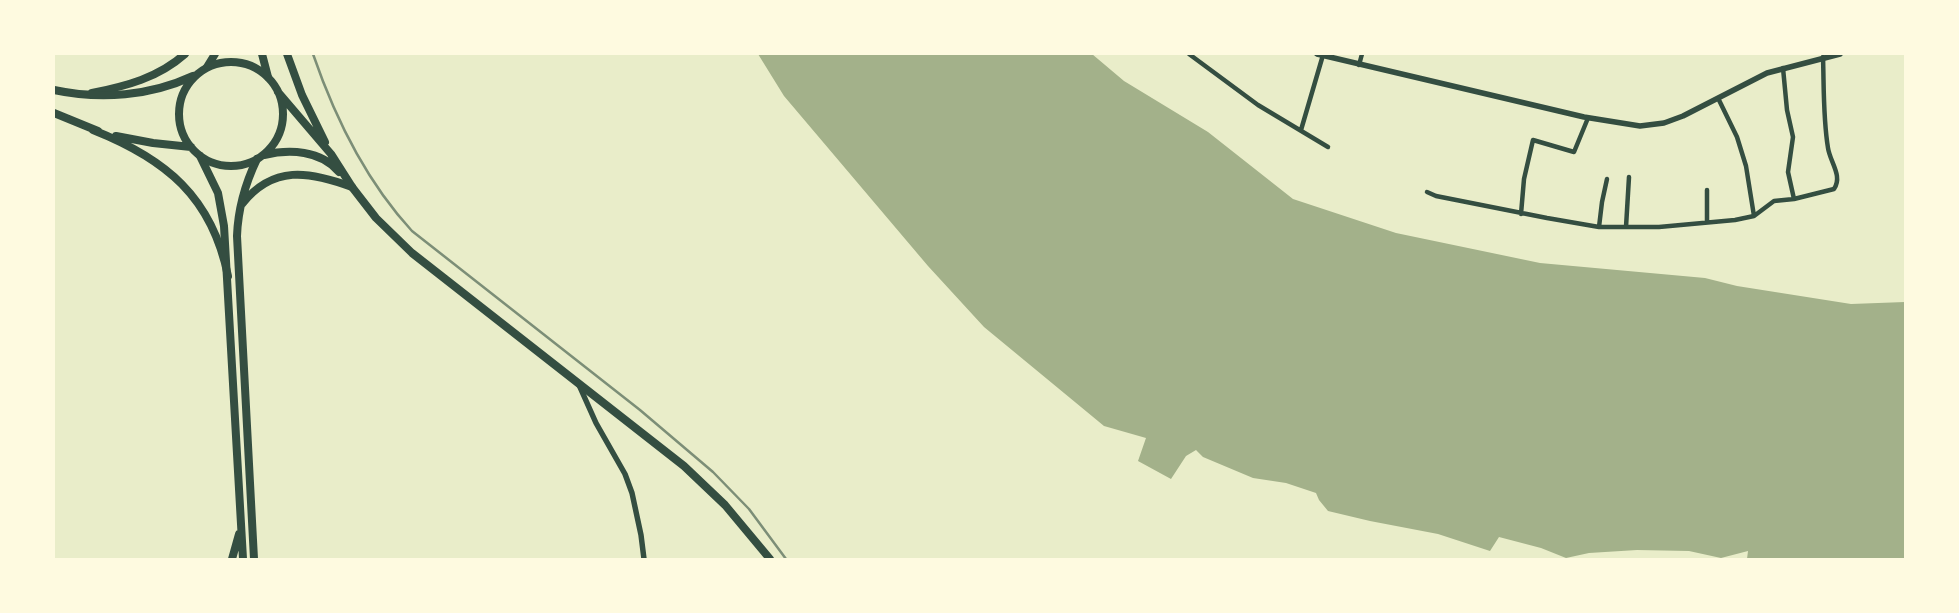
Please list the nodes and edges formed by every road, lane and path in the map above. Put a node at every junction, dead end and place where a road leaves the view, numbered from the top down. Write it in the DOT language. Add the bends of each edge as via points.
graph roads {
  1 [pos="185,54"];
  2 [pos="215,54"];
  3 [pos="262,54"];
  4 [pos="287,54"];
  5 [pos="1189,54"];
  6 [pos="1362,54"];
  7 [pos="1840,54"];
  8 [pos="1320,55"];
  9 [pos="1824,57"];
  10 [pos="1359,65"];
  11 [pos="207,67"];
  12 [pos="1783,68"];
  13 [pos="195,75"];
  14 [pos="268,76"];
  15 [pos="54,90"];
  16 [pos="278,92"];
  17 [pos="85,94"];
  18 [pos="1718,98"];
  19 [pos="54,113"];
  20 [pos="1588,118"];
  21 [pos="93,130"];
  22 [pos="1301,130"];
  23 [pos="191,147"];
  24 [pos="1328,147"];
  25 [pos="331,154"];
  26 [pos="200,156"];
  27 [pos="260,157"];
  28 [pos="1629,177"];
  29 [pos="1607,179"];
  30 [pos="352,187"];
  31 [pos="1707,190"];
  32 [pos="1427,192"];
  33 [pos="1794,199"];
  34 [pos="240,206"];
  35 [pos="1521,214"];
  36 [pos="1754,216"];
  37 [pos="1708,222"];
  38 [pos="1599,227"];
  39 [pos="1626,228"];
  40 [pos="228,276"];
  41 [pos="578,383"];
  42 [pos="242,512"];
  43 [pos="232,559"];
  44 [pos="243,559"];
  45 [pos="254,559"];
  46 [pos="644,559"];
  47 [pos="770,559"];
  1 -- 17 [label="main road" via="144,80"];
  2 -- 11 [label="main road"];
  3 -- 14 [label="main road"];
  4 -- 25 [label="main road" via="307,107"];
  5 -- 22 [label="street" via="1258,105"];
  6 -- 10 [label="street"];
  7 -- 9 [label="street"];
  8 -- 10 [label="street"];
  8 -- 22 [label="street"];
  9 -- 12 [label="street"];
  9 -- 33 [label="street" via="1828,151 1838,183 1834,189"];
  10 -- 20 [label="street"];
  11 -- 13 [label="main road"];
  11 -- 14 [label="main road" via="239,62"];
  12 -- 18 [label="street" via="1759,76"];
  12 -- 33 [label="street" via="1793,137 1788,172"];
  13 -- 17 [label="main road" via="173,86 146,92"];
  13 -- 23 [label="main road" via="186,88 179,110 180,126"];
  14 -- 16 [label="main road"];
  15 -- 17 [label="main road"];
  16 -- 25 [label="main road"];
  16 -- 27 [label="main road" via="283,109 282,126 275,142"];
  18 -- 20 [label="street" via="1683,116 1648,126"];
  18 -- 36 [label="street" via="1737,137 1746,166"];
  19 -- 21 [label="main road"];
  20 -- 35 [label="street" via="1574,152 1533,140 1524,179"];
  21 -- 23 [label="main road" via="153,143"];
  21 -- 40 [label="main road" via="143,154 183,185 210,221 220,243"];
  22 -- 24 [label="street"];
  23 -- 26 [label="main road"];
  25 -- 30 [label="main road"];
  26 -- 27 [label="main road" via="228,166 243,165"];
  26 -- 40 [label="main road" via="221,204"];
  27 -- 30 [label="main road" via="293,151 317,157 335,168"];
  27 -- 34 [label="main road"];
  28 -- 39 [label="street"];
  29 -- 38 [label="street"];
  30 -- 34 [label="main road" via="317,176 287,175 260,186"];
  30 -- 41 [label="main road" via="404,247"];
  31 -- 37 [label="street"];
  32 -- 35 [label="street"];
  33 -- 36 [label="street" via="1774,201"];
  34 -- 45 [label="main road" via="237,245"];
  35 -- 38 [label="street"];
  36 -- 37 [label="street"];
  37 -- 39 [label="street"];
  38 -- 39 [label="street"];
  40 -- 42 [label="main road"];
  41 -- 46 [label="street" via="632,492"];
  41 -- 47 [label="main road" via="684,466 725,505"];
  42 -- 43 [label="main road"];
  42 -- 44 [label="main road"];
}
